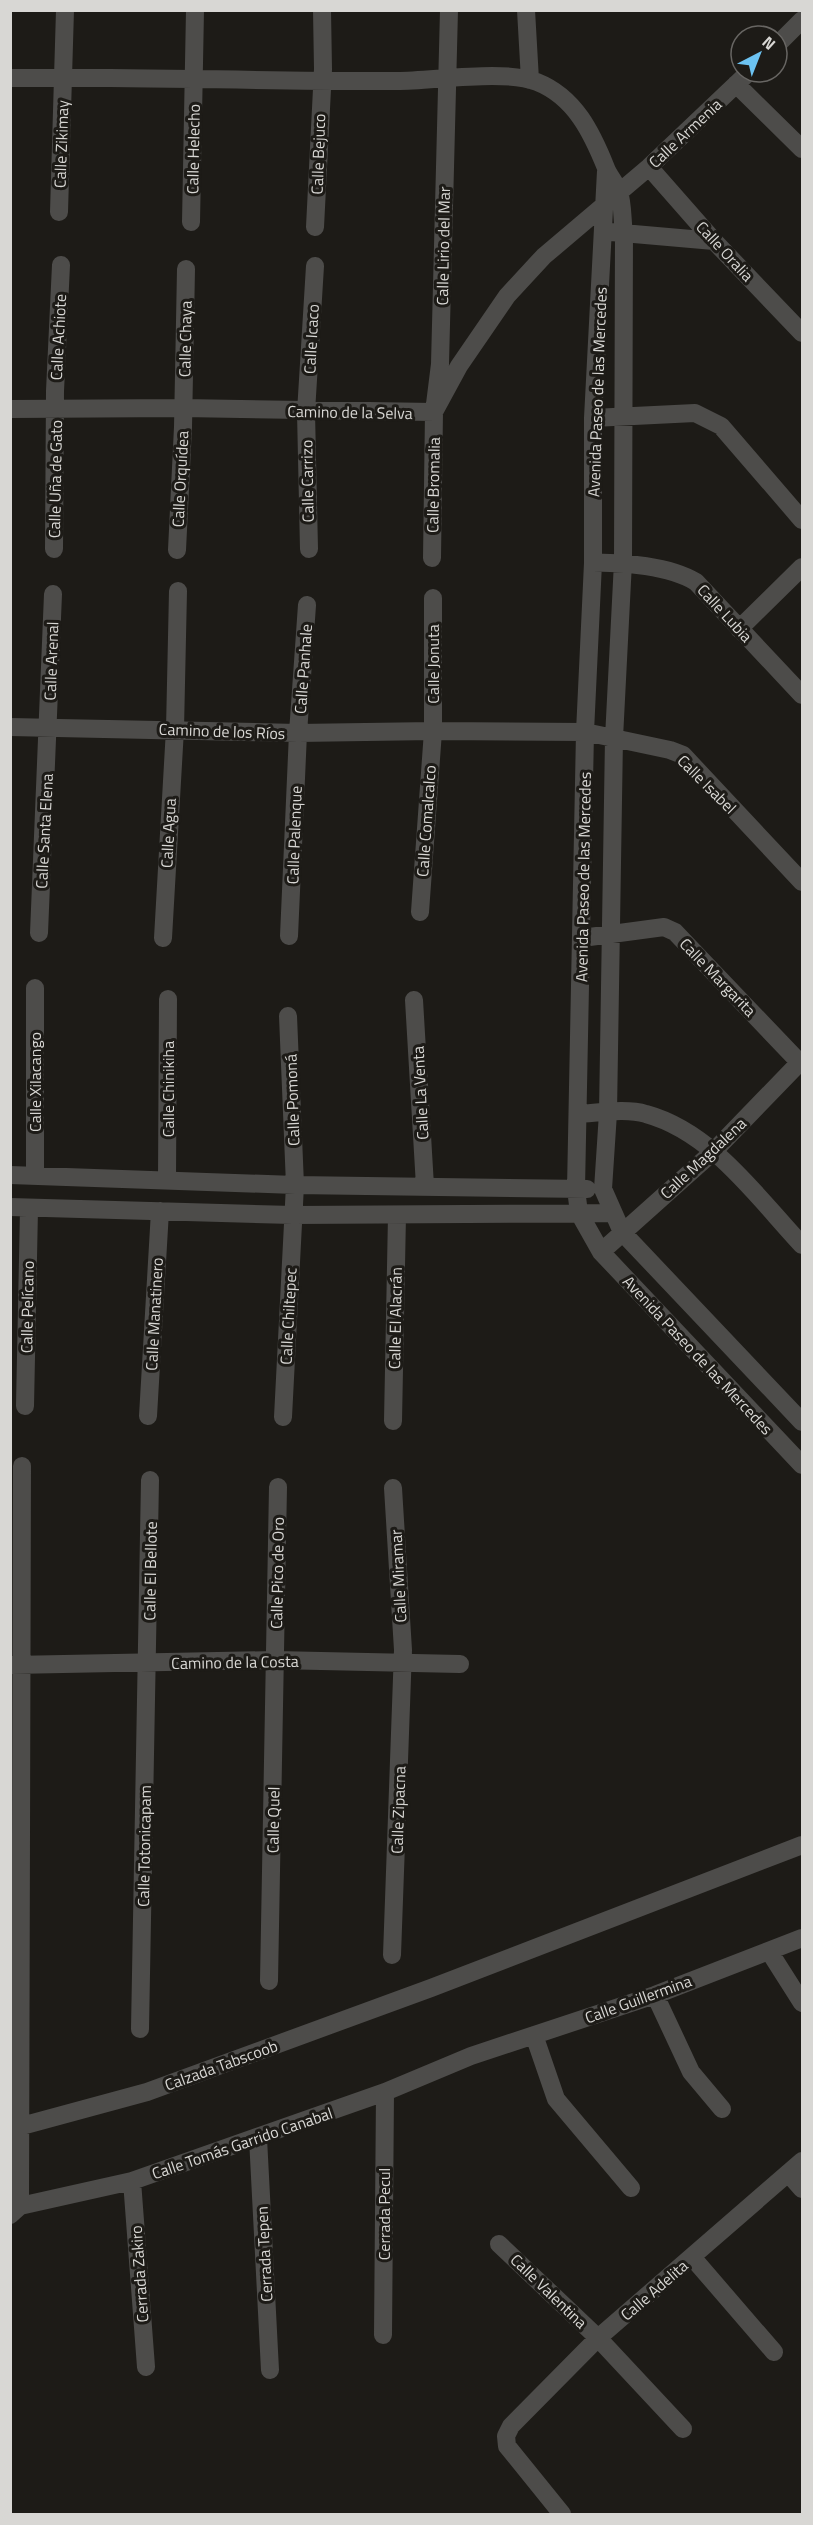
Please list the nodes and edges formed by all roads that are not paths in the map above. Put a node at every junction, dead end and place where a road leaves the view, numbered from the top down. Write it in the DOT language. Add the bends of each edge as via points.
graph roads {
  1 [pos="64,10"];
  2 [pos="195,10"];
  3 [pos="322,10"];
  4 [pos="449,10"];
  5 [pos="526,10"];
  6 [pos="802,20"];
  7 [pos="789,33"];
  8 [pos="63,77"];
  9 [pos="195,77"];
  10 [pos="10,78"];
  11 [pos="449,79"];
  12 [pos="321,80"];
  13 [pos="530,80"];
  14 [pos="737,84"];
  15 [pos="748,84"];
  16 [pos="802,149"];
  17 [pos="649,167"];
  18 [pos="612,198"];
  19 [pos="59,212"];
  20 [pos="191,222"];
  21 [pos="315,227"];
  22 [pos="603,232"];
  23 [pos="624,232"];
  24 [pos="714,241"];
  25 [pos="61,266"];
  26 [pos="315,266"];
  27 [pos="186,269"];
  28 [pos="802,333"];
  29 [pos="183,408"];
  30 [pos="10,409"];
  31 [pos="55,409"];
  32 [pos="306,412"];
  33 [pos="434,412"];
  34 [pos="624,417"];
  35 [pos="593,418"];
  36 [pos="802,519"];
  37 [pos="54,549"];
  38 [pos="309,549"];
  39 [pos="177,550"];
  40 [pos="432,558"];
  41 [pos="623,562"];
  42 [pos="593,563"];
  43 [pos="802,567"];
  44 [pos="178,591"];
  45 [pos="53,594"];
  46 [pos="433,598"];
  47 [pos="307,605"];
  48 [pos="739,629"];
  49 [pos="802,695"];
  50 [pos="10,727"];
  51 [pos="49,728"];
  52 [pos="175,729"];
  53 [pos="433,730"];
  54 [pos="585,732"];
  55 [pos="298,733"];
  56 [pos="614,738"];
  57 [pos="802,882"];
  58 [pos="420,912"];
  59 [pos="39,933"];
  60 [pos="610,934"];
  61 [pos="290,936"];
  62 [pos="163,938"];
  63 [pos="582,939"];
  64 [pos="35,988"];
  65 [pos="168,999"];
  66 [pos="414,1000"];
  67 [pos="288,1016"];
  68 [pos="802,1062"];
  69 [pos="608,1113"];
  70 [pos="578,1114"];
  71 [pos="714,1151"];
  72 [pos="10,1175"];
  73 [pos="35,1176"];
  74 [pos="167,1179"];
  75 [pos="296,1185"];
  76 [pos="425,1186"];
  77 [pos="576,1189"];
  78 [pos="603,1189"];
  79 [pos="10,1207"];
  80 [pos="29,1209"];
  81 [pos="160,1212"];
  82 [pos="579,1213"];
  83 [pos="612,1213"];
  84 [pos="293,1215"];
  85 [pos="397,1215"];
  86 [pos="622,1232"];
  87 [pos="802,1245"];
  88 [pos="601,1252"];
  89 [pos="25,1406"];
  90 [pos="148,1416"];
  91 [pos="283,1417"];
  92 [pos="393,1421"];
  93 [pos="802,1422"];
  94 [pos="802,1465"];
  95 [pos="22,1466"];
  96 [pos="150,1480"];
  97 [pos="278,1487"];
  98 [pos="393,1488"];
  99 [pos="275,1660"];
  100 [pos="149,1663"];
  101 [pos="402,1664"];
  102 [pos="460,1664"];
  103 [pos="16,1665"];
  104 [pos="802,1845"];
  105 [pos="802,1938"];
  106 [pos="769,1951"];
  107 [pos="392,1955"];
  108 [pos="269,1981"];
  109 [pos="655,1995"];
  110 [pos="802,2003"];
  111 [pos="140,2029"];
  112 [pos="534,2035"];
  113 [pos="471,2056"];
  114 [pos="385,2092"];
  115 [pos="722,2109"];
  116 [pos="14,2123"];
  117 [pos="258,2138"];
  118 [pos="802,2161"];
  119 [pos="788,2173"];
  120 [pos="132,2181"];
  121 [pos="631,2188"];
  122 [pos="802,2189"];
  123 [pos="15,2211"];
  124 [pos="499,2244"];
  125 [pos="692,2257"];
  126 [pos="383,2336"];
  127 [pos="598,2338"];
  128 [pos="774,2352"];
  129 [pos="146,2367"];
  130 [pos="270,2370"];
  131 [pos="683,2429"];
  132 [pos="562,2514"];
  1 -- 8 [label="street, Calle Zikimay"];
  2 -- 9 [label="street, Calle Helecho"];
  3 -- 12 [label="street, Calle Bejuco"];
  4 -- 11 [label="street, Calle Lirio del Mar"];
  5 -- 13 [label="street"];
  6 -- 7 [label="street"];
  8 -- 9 [label="street"];
  8 -- 10 [label="street"];
  8 -- 19 [label="street, Calle Zikimay"];
  9 -- 12 [label="street"];
  9 -- 20 [label="street, Calle Helecho"];
  11 -- 12 [label="street"];
  11 -- 13 [label="street"];
  11 -- 33 [label="street, Calle Lirio del Mar" via="440,364"];
  12 -- 21 [label="street, Calle Bejuco"];
  13 -- 18 [label="street" via="572,106 595,141"];
  14 -- 17 [label="street, Calle Armenia"];
  15 -- 16 [label="street"];
  17 -- 18 [label="street, Calle Armenia"];
  17 -- 24 [label="street, Calle Oralia"];
  18 -- 22 [label="street, Avenida Paseo de las Mercedes"];
  18 -- 23 [label="street, Avenida Paseo de las Mercedes"];
  18 -- 33 [label="street, Camino de la Selva" via="543,256 507,296 459,366"];
  22 -- 23 [label="street"];
  22 -- 35 [label="street, Avenida Paseo de las Mercedes"];
  23 -- 24 [label="street"];
  23 -- 34 [label="street, Avenida Paseo de las Mercedes"];
  24 -- 28 [label="street, Calle Oralia"];
  25 -- 31 [label="street, Calle Achiote"];
  26 -- 32 [label="street, Calle Icaco"];
  27 -- 29 [label="street, Calle Chaya"];
  29 -- 31 [label="street, Camino de la Selva"];
  29 -- 32 [label="street, Camino de la Selva"];
  29 -- 39 [label="street, Calle Orquídea"];
  30 -- 31 [label="street, Camino de la Selva"];
  31 -- 37 [label="street, Calle Uña de Gato"];
  32 -- 33 [label="street, Camino de la Selva"];
  32 -- 38 [label="street, Calle Carrizo"];
  33 -- 40 [label="street, Calle Bromalia"];
  34 -- 35 [label="street"];
  34 -- 36 [label="street" via="694,413 708,418 721,426"];
  34 -- 41 [label="street, Avenida Paseo de las Mercedes"];
  35 -- 42 [label="street, Avenida Paseo de las Mercedes"];
  41 -- 42 [label="street, Calle Lubia"];
  41 -- 48 [label="street, Calle Lubia" via="691,578"];
  41 -- 56 [label="street, Avenida Paseo de las Mercedes"];
  42 -- 54 [label="street, Avenida Paseo de las Mercedes"];
  43 -- 48 [label="street"];
  44 -- 52 [label="street, Calle Agua"];
  45 -- 51 [label="street, Calle Arenal"];
  46 -- 53 [label="street, Calle Jonuta"];
  47 -- 55 [label="street, Calle Panhale"];
  48 -- 49 [label="street, Calle Lubia"];
  50 -- 51 [label="street, Camino de los Ríos"];
  51 -- 52 [label="street, Camino de los Ríos"];
  51 -- 59 [label="street, Calle Santa Elena"];
  52 -- 55 [label="street, Camino de los Ríos"];
  52 -- 62 [label="street, Calle Agua"];
  53 -- 54 [label="street, Camino de los Ríos"];
  53 -- 55 [label="street, Camino de los Ríos"];
  53 -- 58 [label="street, Calle Comalcalco"];
  54 -- 56 [label="street, Calle Isabel"];
  54 -- 63 [label="street, Avenida Paseo de las Mercedes"];
  55 -- 61 [label="street, Calle Palenque"];
  56 -- 57 [label="street, Calle Isabel" via="683,755"];
  56 -- 60 [label="street, Avenida Paseo de las Mercedes"];
  60 -- 63 [label="street, Calle Margarita"];
  60 -- 68 [label="street, Calle Margarita" via="664,927 675,932"];
  60 -- 69 [label="street, Avenida Paseo de las Mercedes"];
  63 -- 70 [label="street, Avenida Paseo de las Mercedes"];
  64 -- 73 [label="street, Calle Xilacango"];
  65 -- 74 [label="street, Calle Chinikiha"];
  66 -- 76 [label="street, Calle La Venta"];
  67 -- 75 [label="street, Calle Pomoná"];
  68 -- 71 [label="street, Calle Magdalena"];
  69 -- 70 [label="street"];
  69 -- 71 [label="street" via="644,1113 680,1126"];
  69 -- 78 [label="street, Avenida Paseo de las Mercedes"];
  70 -- 77 [label="street, Avenida Paseo de las Mercedes"];
  71 -- 86 [label="street, Calle Magdalena"];
  71 -- 87 [label="street"];
  72 -- 73 [label="street"];
  73 -- 74 [label="street"];
  74 -- 75 [label="street"];
  75 -- 76 [label="street"];
  75 -- 84 [label="street, Calle Pomoná"];
  76 -- 77 [label="street"];
  77 -- 78 [label="street"];
  77 -- 82 [label="street, Avenida Paseo de las Mercedes"];
  78 -- 83 [label="street, Avenida Paseo de las Mercedes"];
  79 -- 80 [label="street"];
  80 -- 81 [label="street"];
  80 -- 89 [label="street, Calle Pelícano"];
  81 -- 84 [label="street"];
  81 -- 90 [label="street, Calle Manatinero"];
  82 -- 83 [label="street"];
  82 -- 85 [label="street"];
  82 -- 88 [label="street, Avenida Paseo de las Mercedes"];
  83 -- 86 [label="street, Avenida Paseo de las Mercedes"];
  84 -- 85 [label="street"];
  84 -- 91 [label="street, Calle Chiltepec"];
  85 -- 92 [label="street, Calle El Alacrán"];
  86 -- 88 [label="street, Calle Magdalena"];
  86 -- 93 [label="street, Avenida Paseo de las Mercedes"];
  88 -- 94 [label="street, Avenida Paseo de las Mercedes"];
  95 -- 103 [label="street"];
  96 -- 100 [label="street, Calle El Bellote"];
  97 -- 99 [label="street, Calle Pico de Oro"];
  98 -- 101 [label="street, Calle Miramar"];
  99 -- 100 [label="street, Camino de la Costa"];
  99 -- 101 [label="street, Camino de la Costa"];
  99 -- 108 [label="street, Calle Quel"];
  100 -- 103 [label="street, Camino de la Costa"];
  100 -- 111 [label="street, Calle Totonicapam"];
  101 -- 102 [label="street, Camino de la Costa"];
  101 -- 107 [label="street, Calle Zipacna"];
  103 -- 116 [label="street"];
  104 -- 116 [label="street, Calzada Tabscoob" via="431,1989 147,2092"];
  105 -- 106 [label="street, Calle Guillermina"];
  106 -- 109 [label="street, Calle Guillermina"];
  106 -- 110 [label="street"];
  109 -- 112 [label="street, Calle Guillermina"];
  109 -- 115 [label="street" via="691,2072"];
  112 -- 113 [label="street, Calle Guillermina"];
  112 -- 121 [label="street" via="556,2099"];
  113 -- 114 [label="street, Calle Tomás Garrido Canabal"];
  114 -- 117 [label="street, Calle Tomás Garrido Canabal"];
  114 -- 126 [label="street, Cerrada Pecul"];
  116 -- 123 [label="street"];
  117 -- 120 [label="street, Calle Tomás Garrido Canabal"];
  117 -- 130 [label="street, Cerrada Tepen"];
  118 -- 119 [label="street, Calle Adelita"];
  119 -- 122 [label="street"];
  119 -- 125 [label="street, Calle Adelita"];
  120 -- 123 [label="street, Calle Tomás Garrido Canabal"];
  120 -- 129 [label="street, Cerrada Zakiro"];
  124 -- 127 [label="street, Calle Valentina"];
  125 -- 127 [label="street, Calle Adelita"];
  125 -- 128 [label="street"];
  127 -- 131 [label="street, Calle Valentina"];
  127 -- 132 [label="street, Calle Adelita" via="506,2436 507,2446"];
}
